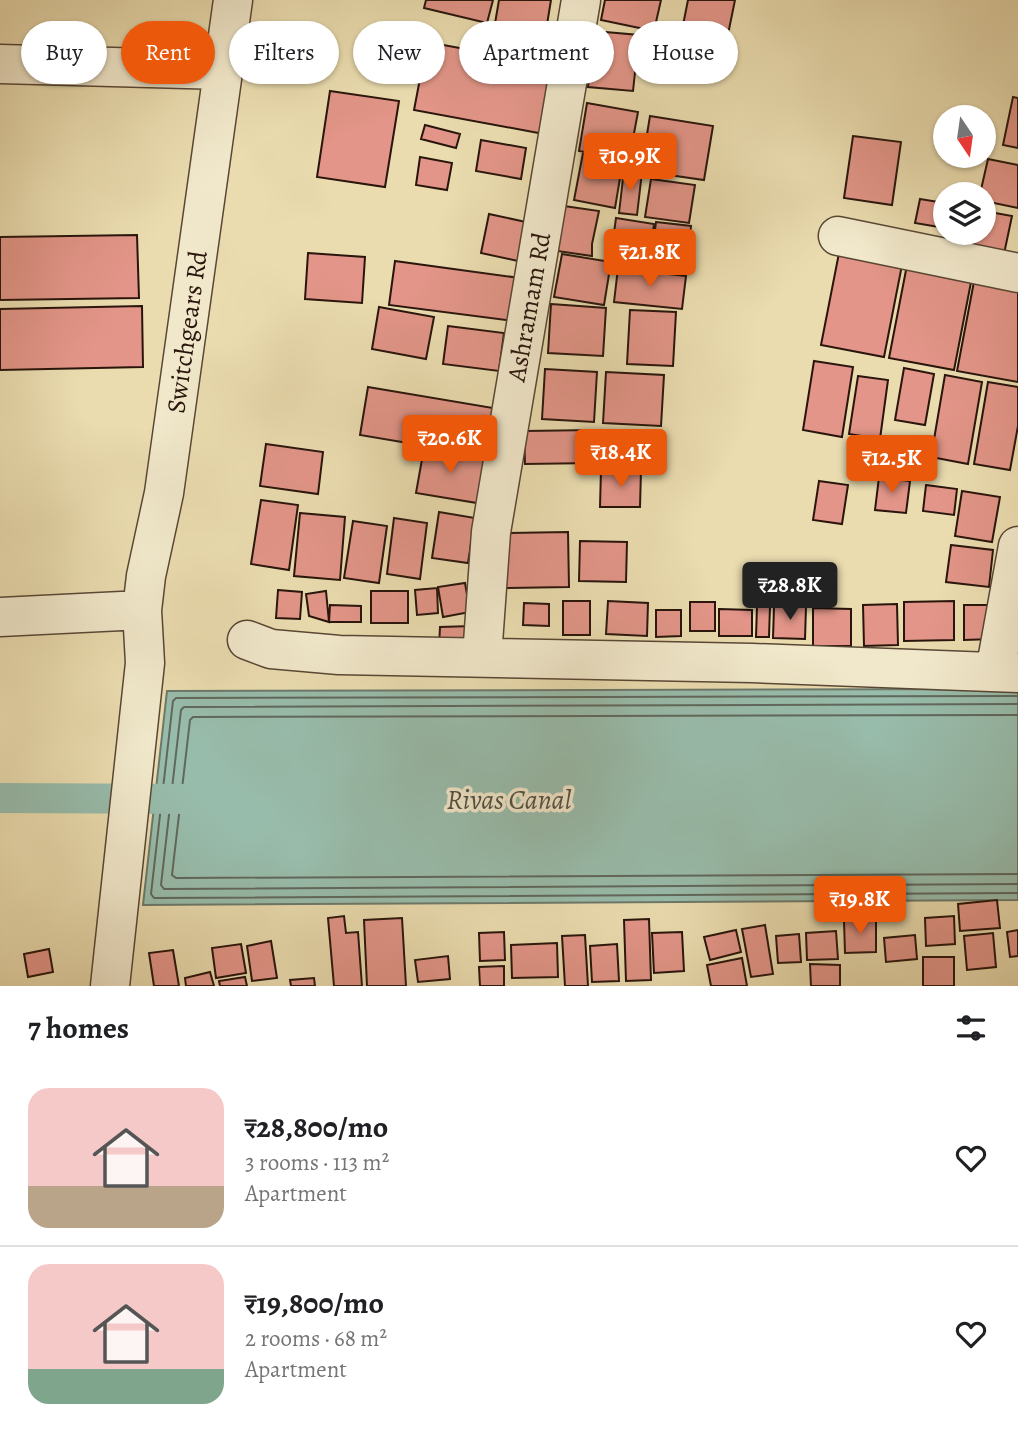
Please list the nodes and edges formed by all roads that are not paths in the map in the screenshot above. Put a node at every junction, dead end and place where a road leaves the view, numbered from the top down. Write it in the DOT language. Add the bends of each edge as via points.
graph roads {
  1 [pos="233,0"];
  2 [pos="581,0"];
  3 [pos="0,64"];
  4 [pos="224,70"];
  5 [pos="838,236"];
  6 [pos="1018,274"];
  7 [pos="1018,546"];
  8 [pos="142,610"];
  9 [pos="0,617"];
  10 [pos="247,640"];
  11 [pos="482,657"];
  12 [pos="1007,673"];
  13 [pos="110,986"];
  1 -- 4 [label="street, Switchgears Rd"];
  2 -- 11 [label="street, Ashramam Rd" via="491,532"];
  3 -- 4 [label="street"];
  4 -- 8 [label="street, Switchgears Rd" via="164,493"];
  5 -- 6 [label="street"];
  7 -- 12 [label="street"];
  8 -- 9 [label="street"];
  8 -- 13 [label="street, Switchgears Rd" via="145,663"];
  10 -- 11 [label="street" via="271,649 327,654"];
  11 -- 12 [label="street"];
}
